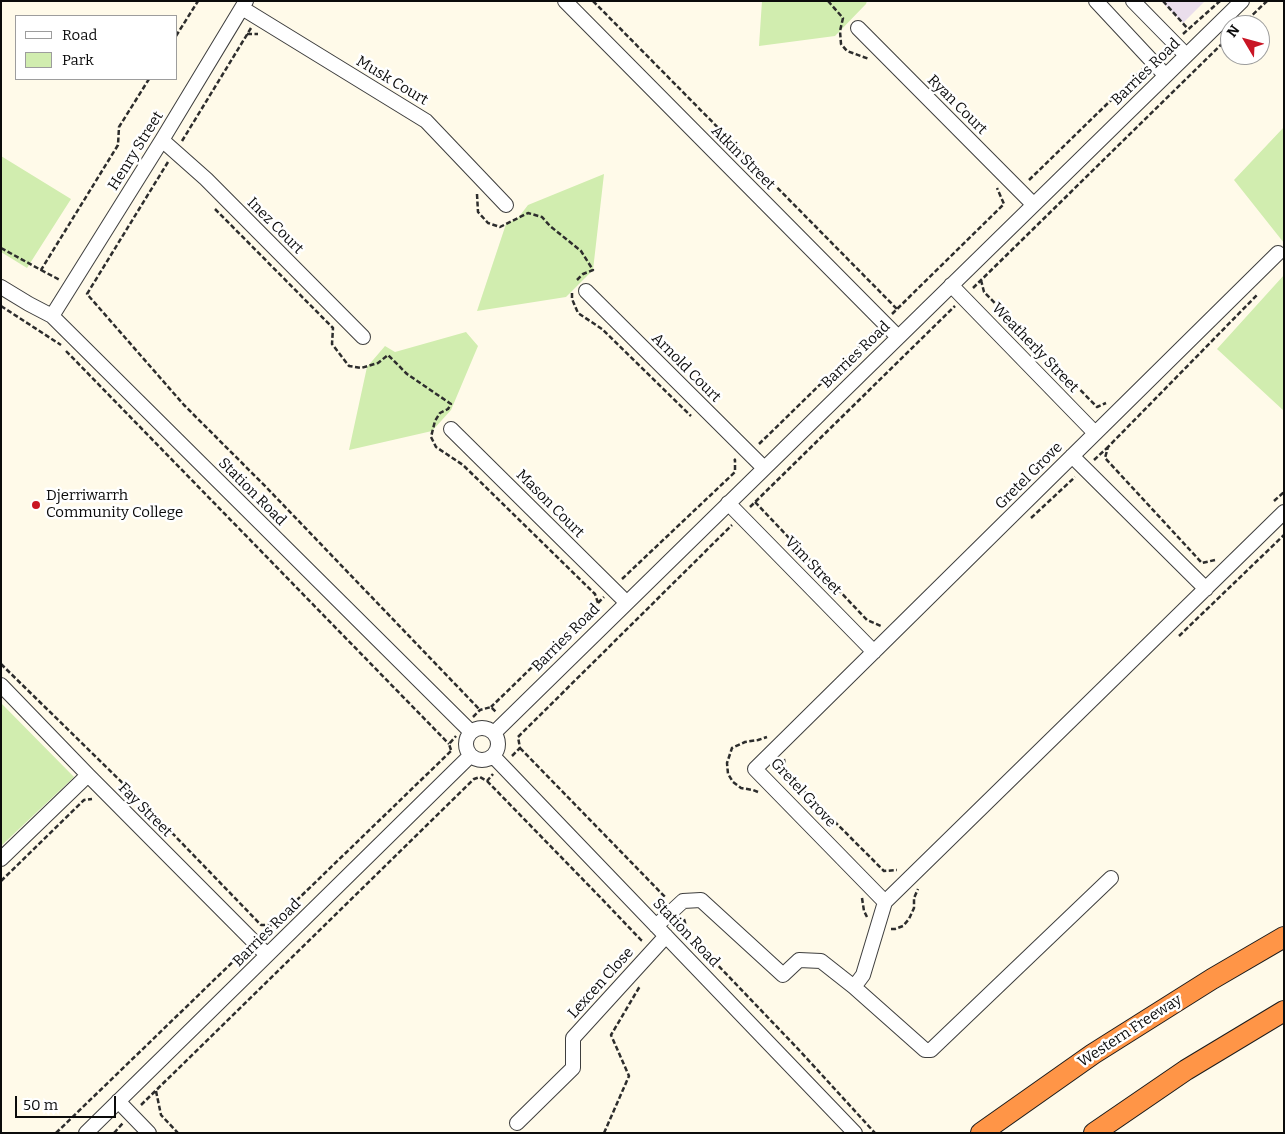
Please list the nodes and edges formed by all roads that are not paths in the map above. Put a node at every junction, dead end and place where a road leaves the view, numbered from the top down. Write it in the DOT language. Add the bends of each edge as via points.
graph roads {
  1 [pos="565,1"];
  2 [pos="1096,1"];
  3 [pos="1133,1"];
  4 [pos="1242,1"];
  5 [pos="244,5"];
  6 [pos="858,28"];
  7 [pos="1186,56"];
  8 [pos="1165,75"];
  9 [pos="162,140"];
  10 [pos="1033,204"];
  11 [pos="506,205"];
  12 [pos="1278,253"];
  13 [pos="951,286"];
  14 [pos="1,287"];
  15 [pos="579,291"];
  16 [pos="66,294"];
  17 [pos="29,304"];
  18 [pos="52,316"];
  19 [pos="898,337"];
  20 [pos="363,338"];
  21 [pos="451,430"];
  22 [pos="1095,433"];
  23 [pos="1072,456"];
  24 [pos="764,468"];
  25 [pos="728,503"];
  26 [pos="1284,512"];
  27 [pos="1201,584"];
  28 [pos="626,602"];
  29 [pos="874,652"];
  30 [pos="1,685"];
  31 [pos="471,732"];
  32 [pos="494,733"];
  33 [pos="470,756"];
  34 [pos="497,761"];
  35 [pos="88,775"];
  36 [pos="1,859"];
  37 [pos="1111,878"];
  38 [pos="885,902"];
  39 [pos="656,926"];
  40 [pos="666,936"];
  41 [pos="1284,937"];
  42 [pos="267,955"];
  43 [pos="854,987"];
  44 [pos="1284,1011"];
  45 [pos="118,1101"];
  46 [pos="517,1123"];
  47 [pos="86,1133"];
  48 [pos="149,1133"];
  49 [pos="855,1133"];
  50 [pos="981,1133"];
  51 [pos="1094,1133"];
  1 -- 19 [label="street, Atkin Street"];
  2 -- 8 [label="street"];
  3 -- 7 [label="street"];
  4 -- 7 [label="street, Barries Road"];
  5 -- 9 [label="street, Henry Street"];
  5 -- 11 [label="street, Musk Court" via="257,18 426,121"];
  6 -- 10 [label="street, Ryan Court"];
  7 -- 8 [label="street, Barries Road"];
  8 -- 10 [label="street, Barries Road"];
  9 -- 16 [label="street, Henry Street"];
  9 -- 20 [label="street, Inez Court" via="206,179"];
  10 -- 13 [label="street, Barries Road"];
  12 -- 22 [label="street, Gretel Grove"];
  13 -- 19 [label="street, Barries Road"];
  13 -- 22 [label="street, Weatherly Street"];
  14 -- 17 [label="street, Station Road"];
  15 -- 24 [label="street, Arnold Court"];
  16 -- 17 [label="street" via="49,303"];
  16 -- 18 [label="street, Henry Street"];
  17 -- 18 [label="street, Station Road"];
  18 -- 31 [label="street, Station Road"];
  19 -- 24 [label="street, Barries Road"];
  21 -- 28 [label="street, Mason Court"];
  22 -- 23 [label="street, Gretel Grove"];
  23 -- 27 [label="street"];
  23 -- 29 [label="street, Gretel Grove"];
  24 -- 25 [label="street, Barries Road"];
  25 -- 28 [label="street, Barries Road"];
  25 -- 29 [label="street, Vim Street"];
  26 -- 27 [label="street"];
  27 -- 38 [label="street"];
  28 -- 32 [label="street, Barries Road"];
  29 -- 38 [label="street, Gretel Grove" via="755,769"];
  30 -- 35 [label="street, Fay Street"];
  31 -- 32 [label="street" via="486,728"];
  31 -- 33 [label="street" via="465,745"];
  32 -- 34 [label="street" via="498,744"];
  33 -- 34 [label="street" via="481,761"];
  33 -- 42 [label="street, Barries Road"];
  34 -- 39 [label="street, Station Road"];
  35 -- 36 [label="street"];
  35 -- 42 [label="street, Fay Street"];
  37 -- 43 [label="street" via="931,1050 925,1050"];
  38 -- 43 [label="street" via="863,975"];
  39 -- 40 [label="street, Station Road"];
  39 -- 43 [label="street" via="683,901 701,900 783,975 799,960 821,961"];
  40 -- 46 [label="street, Lexcen Close" via="573,1038 573,1068"];
  40 -- 49 [label="street, Station Road"];
  41 -- 50 [label="highway, Western Freeway" via="1093,1054"];
  42 -- 45 [label="street, Barries Road"];
  44 -- 51 [label="highway" via="1186,1070"];
  45 -- 47 [label="street, Barries Road"];
  45 -- 48 [label="street"];
}
